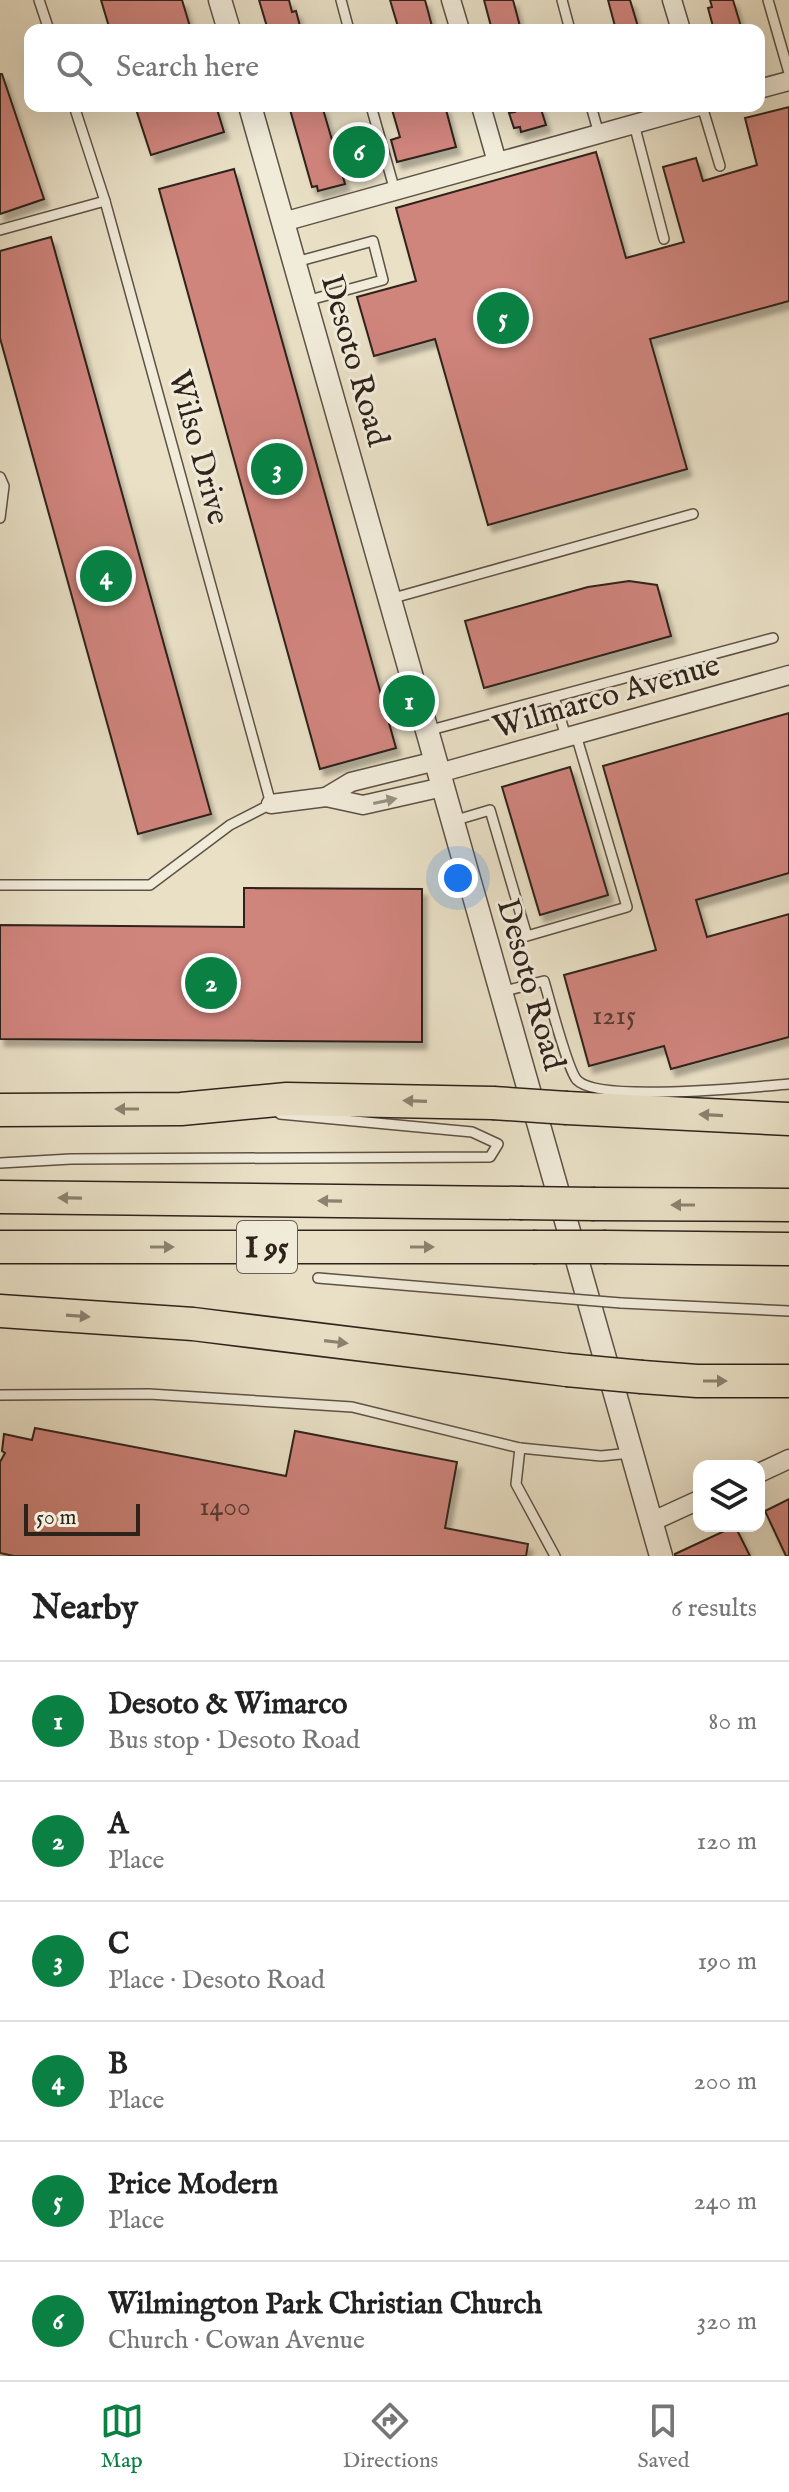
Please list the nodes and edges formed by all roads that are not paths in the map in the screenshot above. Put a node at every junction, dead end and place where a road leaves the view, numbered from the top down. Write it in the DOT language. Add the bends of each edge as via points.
graph roads {
  1 [pos="39,0"];
  2 [pos="220,0"];
  3 [pos="341,0"];
  4 [pos="451,0"];
  5 [pos="562,0"];
  6 [pos="672,0"];
  7 [pos="768,0"];
  8 [pos="47,24"];
  9 [pos="227,24"];
  10 [pos="347,24"];
  11 [pos="458,24"];
  12 [pos="568,24"];
  13 [pos="679,24"];
  14 [pos="789,73"];
  15 [pos="789,81"];
  16 [pos="765,87"];
  17 [pos="76,112"];
  18 [pos="252,112"];
  19 [pos="373,112"];
  20 [pos="483,112"];
  21 [pos="593,112"];
  22 [pos="679,112"];
  23 [pos="703,112"];
  24 [pos="634,124"];
  25 [pos="599,134"];
  26 [pos="497,162"];
  27 [pos="720,166"];
  28 [pos="395,191"];
  29 [pos="105,201"];
  30 [pos="283,222"];
  31 [pos="0,230"];
  32 [pos="664,239"];
  33 [pos="295,262"];
  34 [pos="306,301"];
  35 [pos="0,477"];
  36 [pos="693,514"];
  37 [pos="0,518"];
  38 [pos="390,599"];
  39 [pos="773,638"];
  40 [pos="789,675"];
  41 [pos="554,697"];
  42 [pos="427,731"];
  43 [pos="571,736"];
  44 [pos="439,774"];
  45 [pos="326,797"];
  46 [pos="271,804"];
  47 [pos="453,821"];
  48 [pos="0,885"];
  49 [pos="501,992"];
  50 [pos="789,1084"];
  51 [pos="181,1109"];
  52 [pos="0,1110"];
  53 [pos="259,1113"];
  54 [pos="275,1114"];
  55 [pos="789,1119"];
  56 [pos="0,1163"];
  57 [pos="0,1197"];
  58 [pos="789,1205"];
  59 [pos="0,1247"];
  60 [pos="789,1249"];
  61 [pos="318,1278"];
  62 [pos="789,1311"];
  63 [pos="0,1312"];
  64 [pos="789,1381"];
  65 [pos="0,1395"];
  66 [pos="520,1448"];
  67 [pos="631,1453"];
  68 [pos="789,1459"];
  69 [pos="765,1470"];
  70 [pos="693,1503"];
  71 [pos="651,1522"];
  72 [pos="555,1556"];
  73 [pos="661,1556"];
  1 -- 8 [label="lane"];
  2 -- 9 [label="street"];
  3 -- 10 [label="lane"];
  4 -- 11 [label="street"];
  5 -- 12 [label="lane"];
  6 -- 13 [label="street"];
  7 -- 14 [label="lane"];
  15 -- 16 [label="street"];
  17 -- 29 [label="lane, Wilso Drive"];
  18 -- 30 [label="street, Desoto Road"];
  19 -- 28 [label="lane"];
  20 -- 26 [label="street"];
  21 -- 25 [label="lane"];
  22 -- 24 [label="street"];
  23 -- 27 [label="lane"];
  24 -- 25 [label="street"];
  24 -- 32 [label="lane"];
  25 -- 26 [label="street"];
  26 -- 28 [label="street"];
  28 -- 30 [label="street"];
  29 -- 31 [label="lane"];
  29 -- 46 [label="lane, Wilso Drive"];
  30 -- 33 [label="street, Desoto Road"];
  33 -- 34 [label="street, Desoto Road"];
  33 -- 34 [label="lane" via="373,241 383,280"];
  34 -- 38 [label="street, Desoto Road"];
  35 -- 37 [label="lane"];
  36 -- 38 [label="lane"];
  38 -- 42 [label="street, Desoto Road"];
  39 -- 41 [label="lane"];
  40 -- 43 [label="street, Wilmarco Avenue"];
  41 -- 42 [label="lane"];
  41 -- 43 [label="lane"];
  42 -- 44 [label="street, Desoto Road"];
  43 -- 44 [label="street, Wilmarco Avenue"];
  43 -- 47 [label="lane" via="627,907 527,936 490,810"];
  44 -- 45 [label="street, Wilmarco Avenue" via="351,782"];
  45 -- 44 [label="street, Wilmarco Avenue, one-way" via="363,805"];
  44 -- 47 [label="street, Desoto Road"];
  45 -- 46 [label="street, Wilmarco Avenue"];
  46 -- 48 [label="lane, Wilmarco Avenue" via="230,825 150,885"];
  47 -- 49 [label="street, Desoto Road"];
  49 -- 50 [label="lane" via="544,981 574,1077 589,1087 664,1093"];
  49 -- 67 [label="street, Desoto Road"];
  51 -- 52 [label="highway, one-way"];
  51 -- 53 [label="lane"];
  55 -- 51 [label="highway, one-way, bridge" via="493,1103 287,1099"];
  54 -- 56 [label="lane" via="472,1132 498,1144 490,1157"];
  58 -- 57 [label="highway, I 95, one-way, bridge"];
  59 -- 60 [label="highway, I 95, one-way, bridge"];
  61 -- 62 [label="lane, bridge"];
  63 -- 64 [label="highway, one-way, bridge" via="193,1324 642,1377"];
  65 -- 66 [label="lane" via="149,1394 352,1407"];
  66 -- 67 [label="lane" via="601,1456"];
  66 -- 72 [label="lane" via="516,1484"];
  67 -- 71 [label="street, Desoto Road"];
  68 -- 69 [label="street"];
  70 -- 71 [label="street"];
  71 -- 73 [label="street, Desoto Road"];
}
